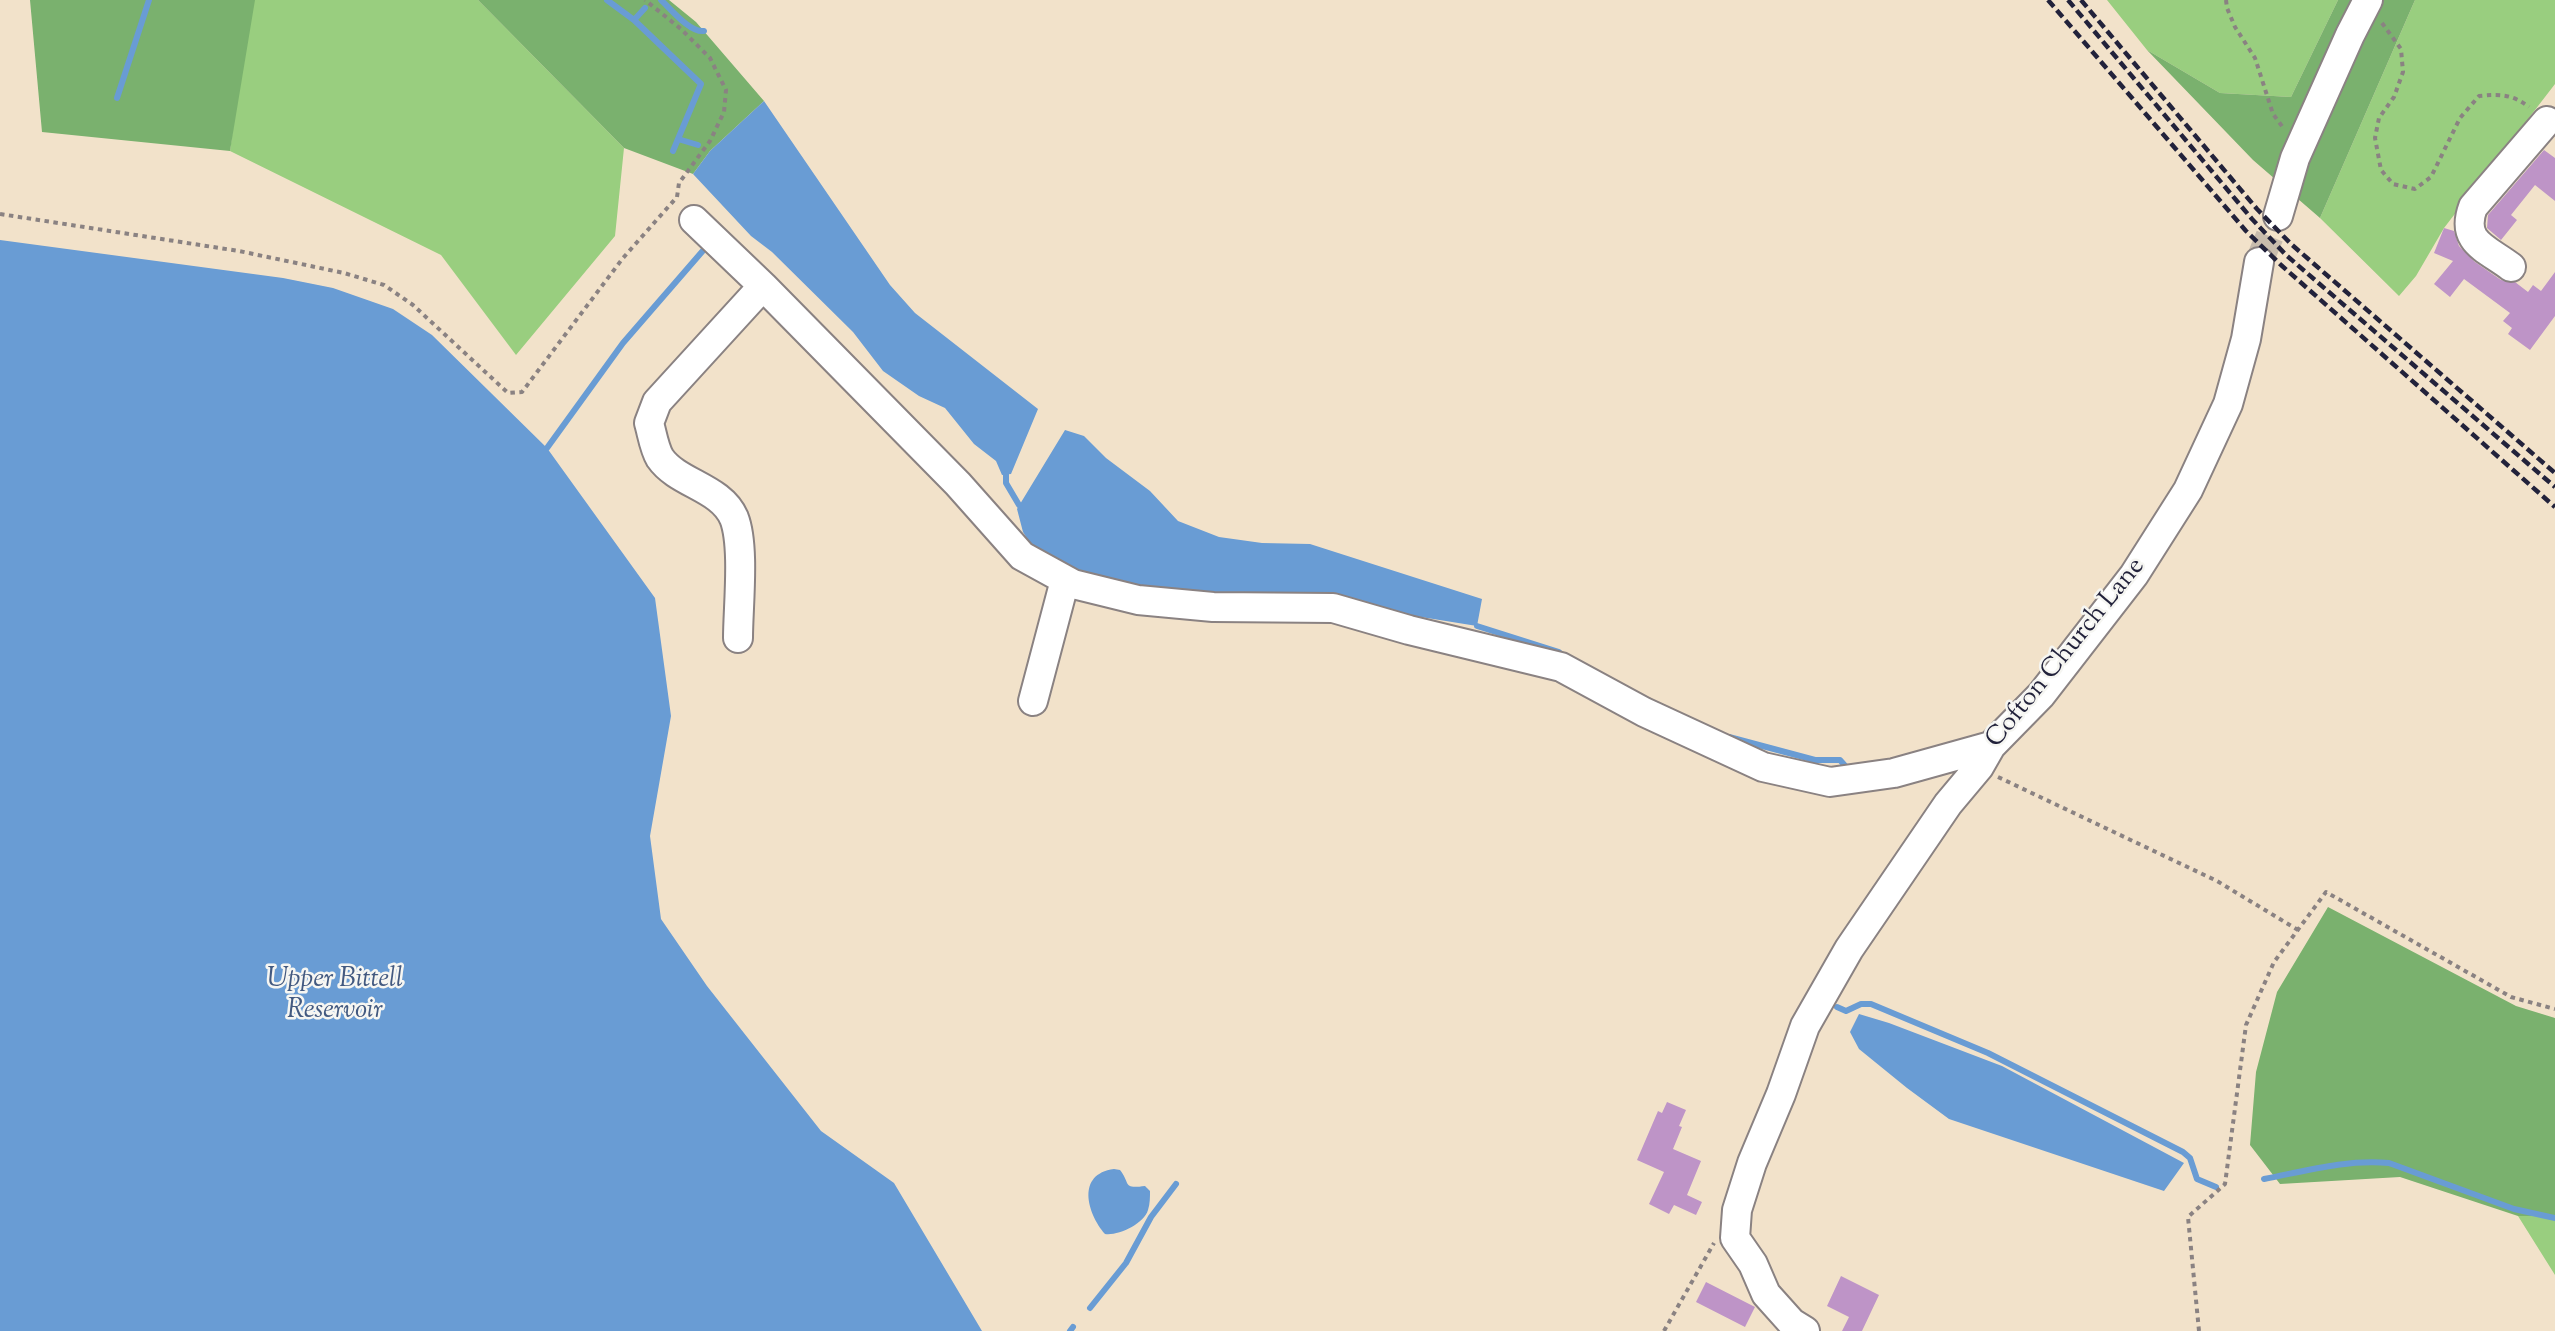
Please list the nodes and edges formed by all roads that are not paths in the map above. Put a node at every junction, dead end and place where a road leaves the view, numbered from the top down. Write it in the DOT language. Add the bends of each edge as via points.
graph roads {
  1 [pos="2368,1"];
  2 [pos="2552,120"];
  3 [pos="2278,216"];
  4 [pos="694,220"];
  5 [pos="2259,262"];
  6 [pos="2511,267"];
  7 [pos="763,286"];
  8 [pos="1065,580"];
  9 [pos="738,638"];
  10 [pos="1033,701"];
  11 [pos="1985,757"];
  12 [pos="1805,1331"];
  1 -- 3 [label="street" via="2295,158"];
  2 -- 6 [label="street" via="2473,207 2469,218 2468,232"];
  4 -- 7 [label="street"];
  5 -- 11 [label="street, Cofton Church Lane" via="2246,339 2229,404 2188,490 2134,575 2041,695"];
  7 -- 8 [label="street" via="958,484 1022,556"];
  7 -- 9 [label="street" via="657,402 649,423 659,456 673,472 702,487 733,517 739,540"];
  8 -- 10 [label="street"];
  8 -- 11 [label="street" via="1138,600 1213,607 1333,609 1561,667 1644,712 1763,767 1830,782"];
  11 -- 12 [label="street, Cofton Church Lane" via="1948,804 1849,949 1805,1026 1737,1210 1736,1238 1766,1294 1792,1323"];
}
